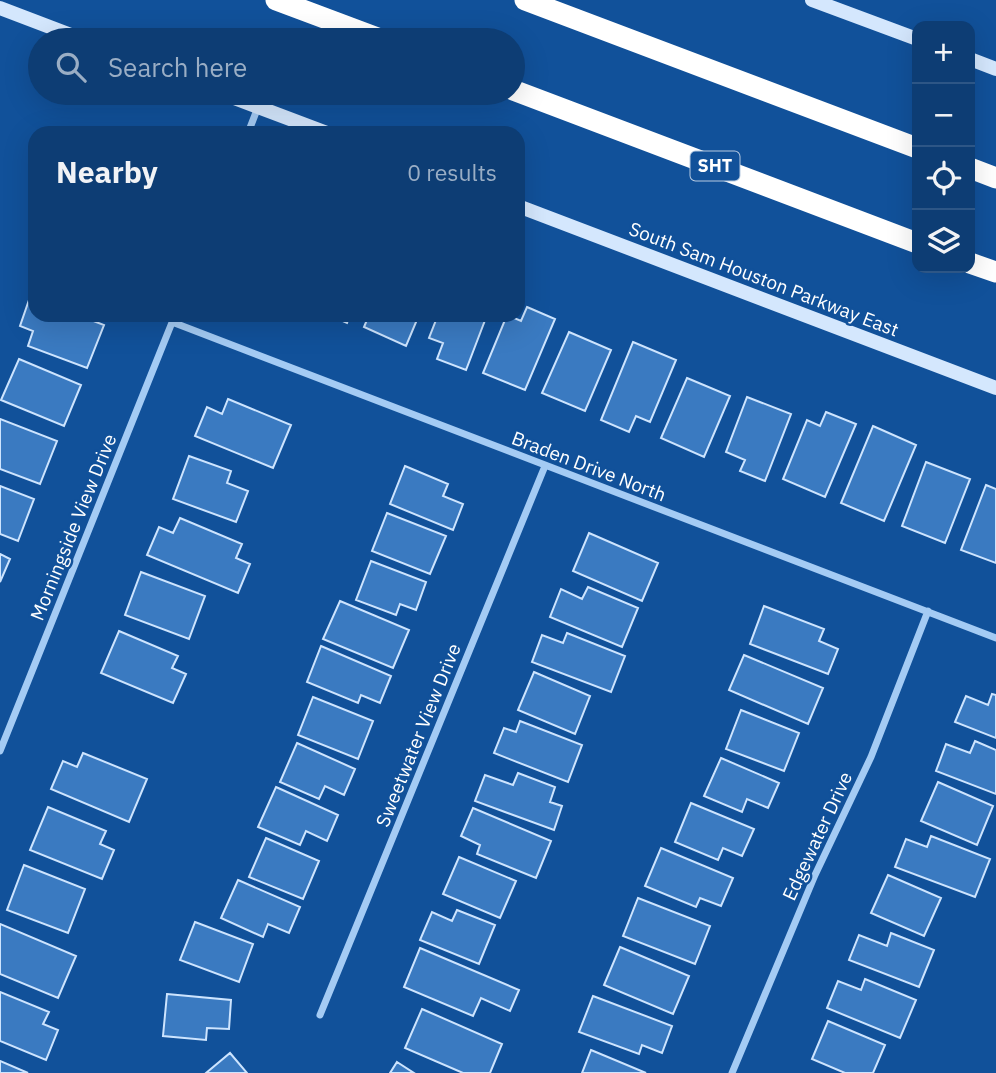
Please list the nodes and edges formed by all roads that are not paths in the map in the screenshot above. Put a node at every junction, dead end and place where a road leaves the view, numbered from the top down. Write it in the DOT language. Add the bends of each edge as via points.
graph roads {
  1 [pos="276,0"];
  2 [pos="525,0"];
  3 [pos="812,0"];
  4 [pos="0,8"];
  5 [pos="52,28"];
  6 [pos="351,28"];
  7 [pos="912,37"];
  8 [pos="975,61"];
  9 [pos="996,69"];
  10 [pos="525,95"];
  11 [pos="253,105"];
  12 [pos="258,107"];
  13 [pos="251,126"];
  14 [pos="308,126"];
  15 [pos="914,147"];
  16 [pos="975,170"];
  17 [pos="996,178"];
  18 [pos="525,209"];
  19 [pos="912,241"];
  20 [pos="975,264"];
  21 [pos="996,272"];
  22 [pos="172,322"];
  23 [pos="181,322"];
  24 [pos="996,388"];
  25 [pos="545,466"];
  26 [pos="928,611"];
  27 [pos="996,638"];
  28 [pos="0,751"];
  29 [pos="320,1015"];
  30 [pos="732,1073"];
  1 -- 6 [label="highway"];
  2 -- 15 [label="highway"];
  3 -- 7 [label="main road"];
  4 -- 5 [label="main road"];
  8 -- 9 [label="main road"];
  10 -- 19 [label="highway, SHT"];
  11 -- 12 [label="main road"];
  12 -- 13 [label="street"];
  12 -- 14 [label="main road"];
  16 -- 17 [label="highway"];
  18 -- 24 [label="main road, South Sam Houston Parkway East"];
  20 -- 21 [label="highway"];
  22 -- 28 [label="street, Morningside View Drive"];
  23 -- 25 [label="street, Braden Drive North"];
  25 -- 26 [label="street, Braden Drive North"];
  25 -- 29 [label="street, Sweetwater View Drive"];
  26 -- 27 [label="street, Braden Drive North"];
  26 -- 30 [label="street, Edgewater Drive" via="872,757 815,875"];
}
